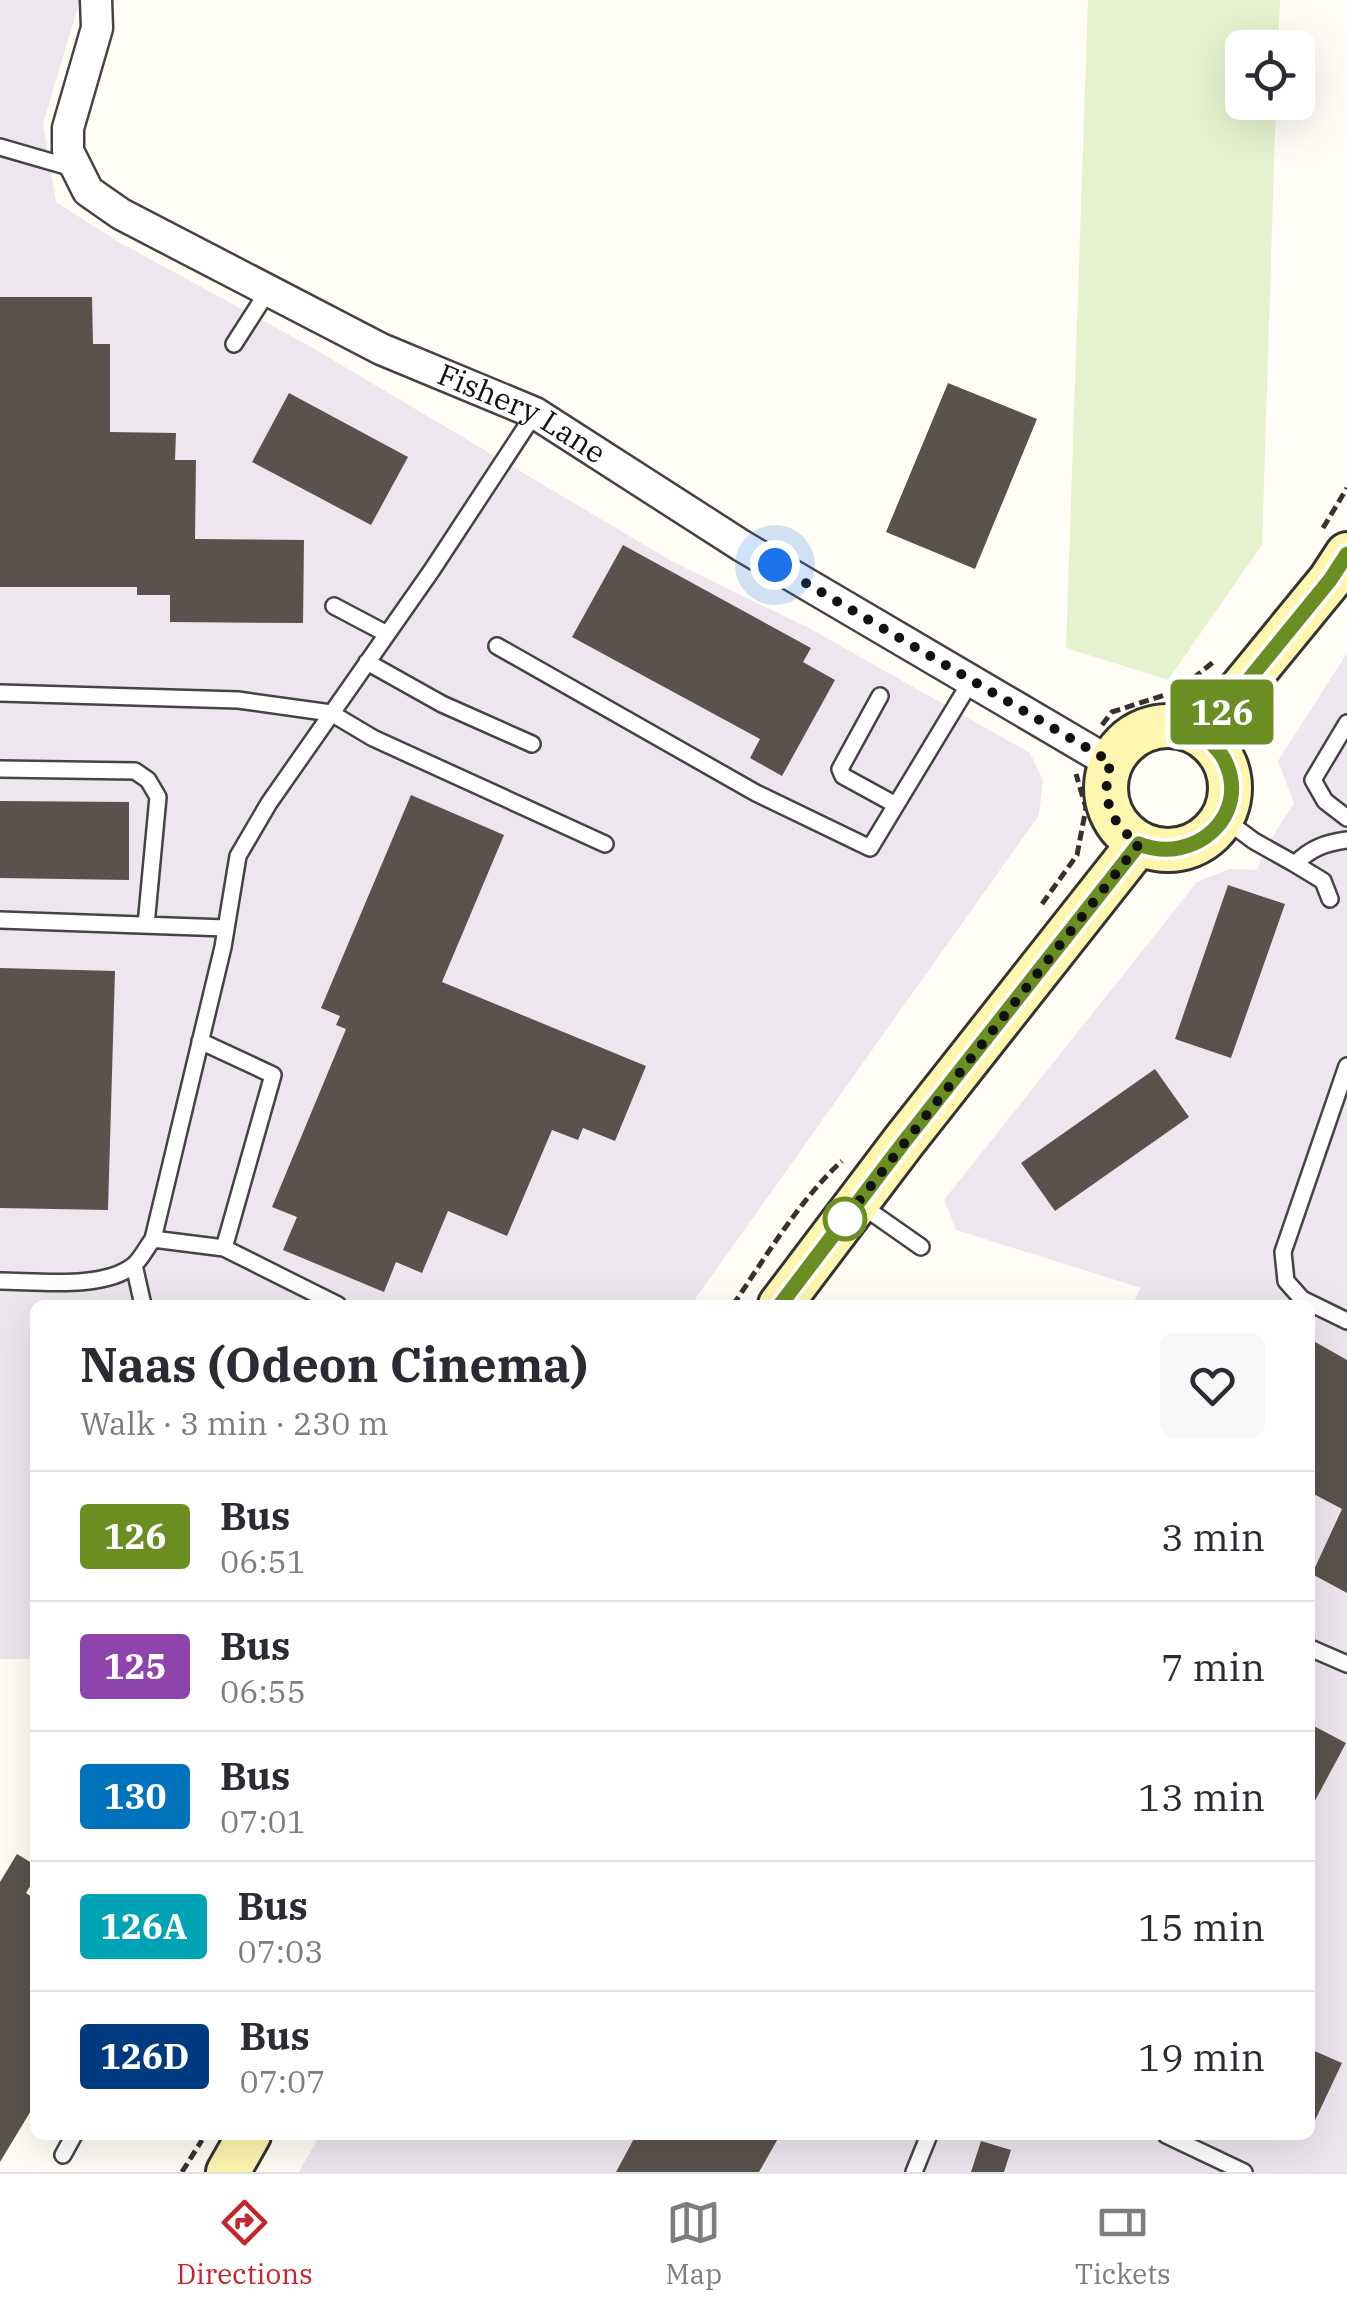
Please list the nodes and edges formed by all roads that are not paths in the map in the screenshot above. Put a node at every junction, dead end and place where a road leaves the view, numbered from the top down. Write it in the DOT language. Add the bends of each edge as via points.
graph roads {
  1 [pos="96,0"];
  2 [pos="0,147"];
  3 [pos="76,169"];
  4 [pos="268,291"];
  5 [pos="234,344"];
  6 [pos="535,413"];
  7 [pos="1334,542"];
  8 [pos="334,606"];
  9 [pos="387,634"];
  10 [pos="497,646"];
  11 [pos="367,662"];
  12 [pos="971,681"];
  13 [pos="0,693"];
  14 [pos="880,696"];
  15 [pos="330,714"];
  16 [pos="1347,724"];
  17 [pos="1203,736"];
  18 [pos="532,744"];
  19 [pos="1098,755"];
  20 [pos="0,769"];
  21 [pos="896,805"];
  22 [pos="1223,818"];
  23 [pos="1347,818"];
  24 [pos="1347,840"];
  25 [pos="606,844"];
  26 [pos="1139,844"];
  27 [pos="1295,864"];
  28 [pos="1330,899"];
  29 [pos="0,920"];
  30 [pos="146,925"];
  31 [pos="226,928"];
  32 [pos="200,1041"];
  33 [pos="1347,1066"];
  34 [pos="858,1203"];
  35 [pos="153,1239"];
  36 [pos="922,1247"];
  37 [pos="224,1248"];
  38 [pos="134,1265"];
  39 [pos="0,1281"];
  40 [pos="142,1300"];
  41 [pos="328,1300"];
  42 [pos="784,1300"];
  43 [pos="1302,1300"];
  44 [pos="1315,1306"];
  45 [pos="1347,1321"];
  46 [pos="1315,1650"];
  47 [pos="1347,1664"];
  48 [pos="71,2140"];
  49 [pos="246,2140"];
  50 [pos="928,2140"];
  51 [pos="1177,2140"];
  52 [pos="63,2155"];
  53 [pos="228,2172"];
  54 [pos="914,2172"];
  55 [pos="1244,2172"];
  1 -- 3 [label="street" via="96,28 68,128"];
  2 -- 3 [label="lane"];
  3 -- 4 [label="street, Fishery Lane" via="88,191 120,214"];
  4 -- 5 [label="lane"];
  4 -- 6 [label="street, Fishery Lane" via="380,349"];
  6 -- 9 [label="lane"];
  6 -- 12 [label="street, Fishery Lane"];
  7 -- 17 [label="main road" via="1330,580"];
  8 -- 9 [label="lane"];
  9 -- 11 [label="lane"];
  10 -- 21 [label="lane" via="756,794 870,848"];
  11 -- 15 [label="lane"];
  11 -- 18 [label="lane"];
  12 -- 19 [label="street, Fishery Lane"];
  12 -- 21 [label="lane"];
  13 -- 15 [label="lane" via="238,700"];
  14 -- 21 [label="lane" via="840,768 843,776"];
  15 -- 25 [label="lane"];
  15 -- 31 [label="lane" via="238,856"];
  16 -- 23 [label="lane" via="1313,780 1324,801"];
  17 -- 19 [label="main road" via="1158,726"];
  17 -- 22 [label="main road" via="1229,770"];
  19 -- 26 [label="main road" via="1110,810"];
  20 -- 30 [label="lane" via="135,771 148,780 158,797"];
  22 -- 26 [label="main road" via="1182,849"];
  22 -- 27 [label="lane"];
  24 -- 27 [label="lane" via="1308,850"];
  26 -- 34 [label="main road"];
  27 -- 28 [label="lane" via="1322,881"];
  29 -- 30 [label="lane"];
  30 -- 31 [label="lane"];
  31 -- 32 [label="lane"];
  32 -- 35 [label="lane"];
  32 -- 37 [label="lane" via="272,1075"];
  33 -- 43 [label="lane" via="1284,1252 1286,1281"];
  34 -- 36 [label="lane"];
  34 -- 42 [label="main road"];
  35 -- 37 [label="lane"];
  35 -- 38 [label="lane"];
  37 -- 41 [label="lane"];
  38 -- 39 [label="lane" via="107,1279"];
  38 -- 40 [label="lane"];
  44 -- 45 [label="lane"];
  46 -- 47 [label="lane"];
  48 -- 52 [label="lane"];
  49 -- 53 [label="main road"];
  50 -- 54 [label="lane"];
  51 -- 55 [label="lane"];
}
